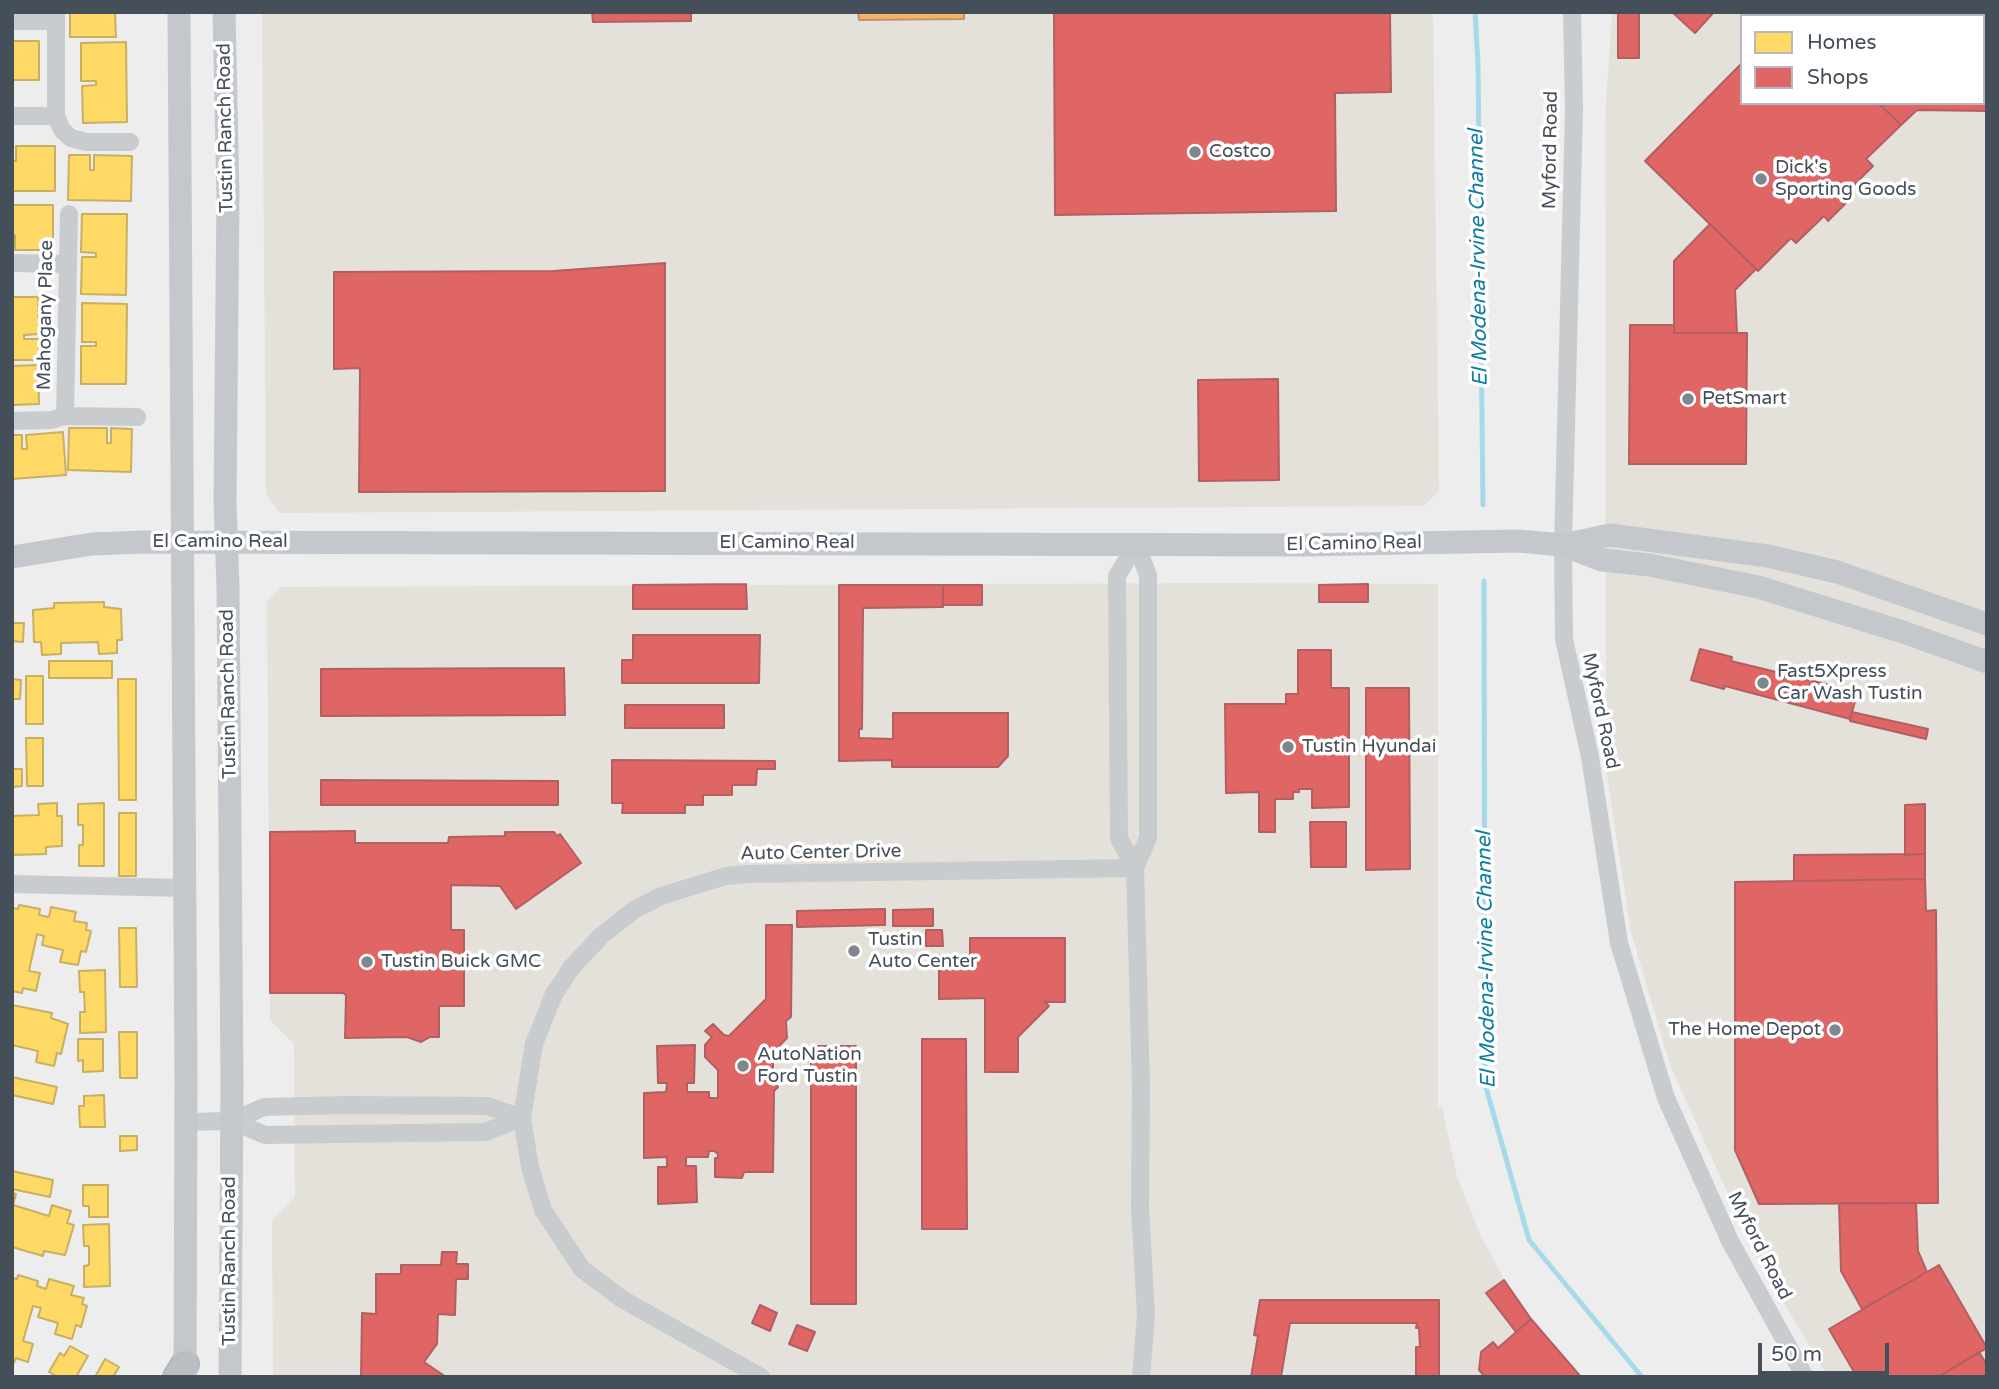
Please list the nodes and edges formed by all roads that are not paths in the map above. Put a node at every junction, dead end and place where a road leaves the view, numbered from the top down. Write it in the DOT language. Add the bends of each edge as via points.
graph roads {
  1 [pos="179,12"];
  2 [pos="224,12"];
  3 [pos="1572,12"];
  4 [pos="56,17"];
  5 [pos="12,21"];
  6 [pos="12,116"];
  7 [pos="55,116"];
  8 [pos="130,142"];
  9 [pos="69,214"];
  10 [pos="12,263"];
  11 [pos="67,264"];
  12 [pos="65,416"];
  13 [pos="136,416"];
  14 [pos="12,421"];
  15 [pos="181,542"];
  16 [pos="227,542"];
  17 [pos="1136,544"];
  18 [pos="1563,545"];
  19 [pos="12,557"];
  20 [pos="1987,624"];
  21 [pos="1986,660"];
  22 [pos="1135,868"];
  23 [pos="12,884"];
  24 [pos="184,888"];
  25 [pos="522,1118"];
  26 [pos="232,1121"];
  27 [pos="186,1122"];
  28 [pos="182,1372"];
  29 [pos="230,1377"];
  30 [pos="761,1377"];
  31 [pos="1141,1377"];
  32 [pos="1805,1377"];
  1 -- 15 [label="main road"];
  2 -- 16 [label="main road, Tustin Ranch Road"];
  3 -- 18 [label="street, Myford Road" via="1574,109"];
  4 -- 5 [label="street"];
  4 -- 7 [label="street"];
  6 -- 7 [label="street"];
  7 -- 8 [label="street" via="71,138"];
  9 -- 11 [label="street, Mahogany Place"];
  10 -- 11 [label="street"];
  11 -- 12 [label="street, Mahogany Place"];
  12 -- 13 [label="street"];
  12 -- 14 [label="street"];
  15 -- 16 [label="main road, El Camino Real"];
  15 -- 19 [label="main road, El Camino Real" via="92,544"];
  15 -- 24 [label="main road"];
  16 -- 17 [label="main road, El Camino Real"];
  16 -- 26 [label="main road, Tustin Ranch Road"];
  17 -- 18 [label="main road, El Camino Real" via="1518,541"];
  17 -- 22 [label="street" via="1148,575 1148,838"];
  17 -- 22 [label="street" via="1117,576 1119,838"];
  18 -- 20 [label="main road, El Camino Real" via="1610,535 1768,556 1837,572"];
  18 -- 21 [label="main road, El Camino Real" via="1602,560 1758,587"];
  18 -- 32 [label="street, Myford Road" via="1564,639 1590,757 1619,943 1666,1098 1730,1241"];
  22 -- 25 [label="street, Auto Center Drive" via="748,874 697,883 661,896 601,936 554,994 534,1044"];
  22 -- 31 [label="street" via="1146,1315"];
  23 -- 24 [label="street"];
  24 -- 27 [label="main road"];
  25 -- 26 [label="street" via="487,1107 347,1105 264,1107"];
  25 -- 26 [label="street" via="485,1132 265,1135"];
  25 -- 30 [label="street, Auto Center Drive" via="542,1210 582,1269 627,1303"];
  26 -- 27 [label="street"];
  26 -- 29 [label="main road, Tustin Ranch Road"];
  27 -- 28 [label="main road"];
}
